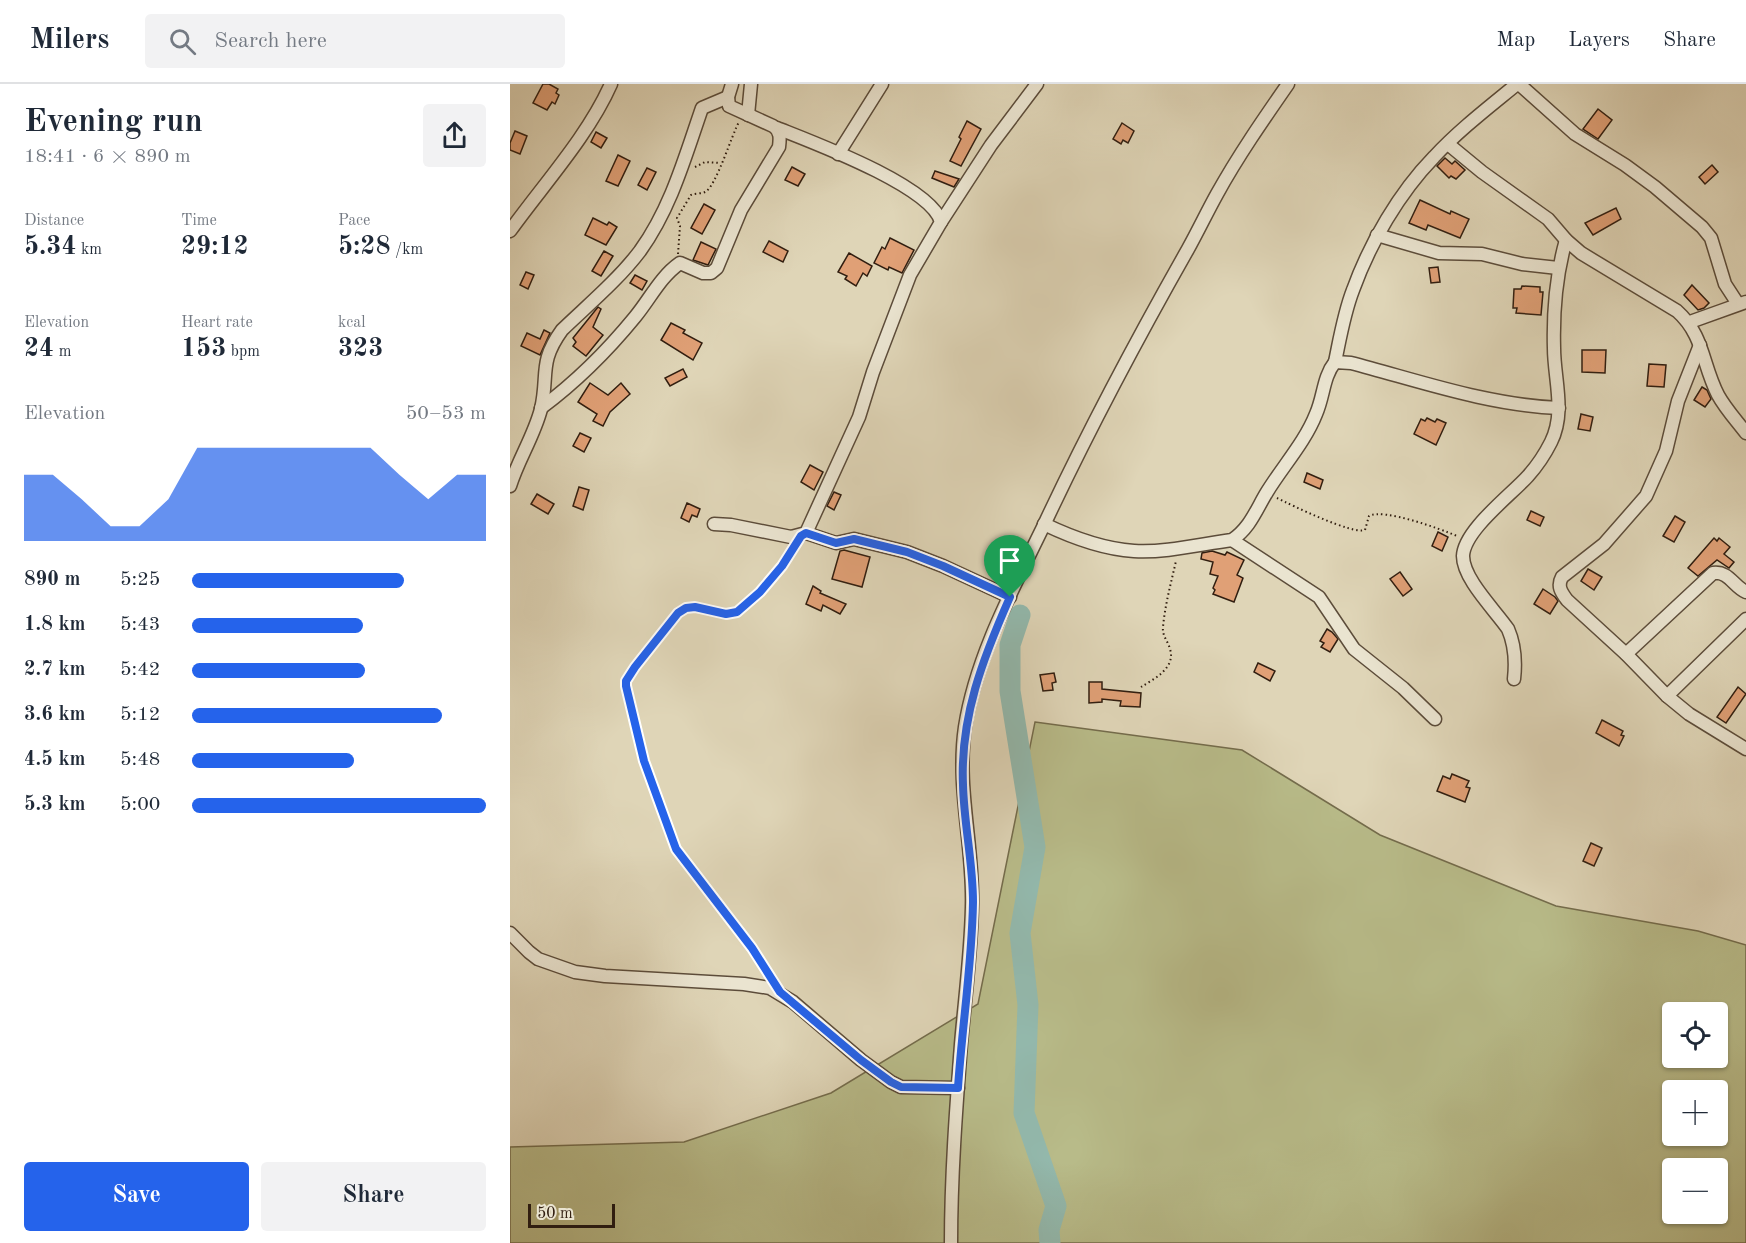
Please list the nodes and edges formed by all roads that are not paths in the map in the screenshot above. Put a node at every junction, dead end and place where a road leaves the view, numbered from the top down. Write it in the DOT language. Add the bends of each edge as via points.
graph roads {
  1 [pos="611,84"];
  2 [pos="732,84"];
  3 [pos="751,84"];
  4 [pos="882,84"];
  5 [pos="1037,84"];
  6 [pos="1288,84"];
  7 [pos="1518,84"];
  8 [pos="728,97"];
  9 [pos="748,115"];
  10 [pos="777,128"];
  11 [pos="1448,144"];
  12 [pos="838,154"];
  13 [pos="941,222"];
  14 [pos="510,231"];
  15 [pos="1377,235"];
  16 [pos="1566,240"];
  17 [pos="1558,268"];
  18 [pos="1742,303"];
  19 [pos="1690,322"];
  20 [pos="1700,345"];
  21 [pos="1335,362"];
  22 [pos="541,408"];
  23 [pos="1559,408"];
  24 [pos="1746,433"];
  25 [pos="510,486"];
  26 [pos="714,524"];
  27 [pos="1044,524"];
  28 [pos="803,534"];
  29 [pos="1232,540"];
  30 [pos="1746,592"];
  31 [pos="1010,597"];
  32 [pos="1746,619"];
  33 [pos="1626,654"];
  34 [pos="1514,679"];
  35 [pos="1667,696"];
  36 [pos="1435,719"];
  37 [pos="1746,749"];
  38 [pos="510,933"];
  39 [pos="958,1088"];
  40 [pos="951,1243"];
  1 -- 14 [label="street" via="567,155"];
  2 -- 8 [label="street"];
  3 -- 9 [label="street"];
  4 -- 12 [label="street"];
  5 -- 13 [label="street"];
  6 -- 27 [label="street" via="1216,194"];
  7 -- 11 [label="street"];
  7 -- 18 [label="street" via="1575,134 1655,187 1702,228 1716,248 1725,284"];
  8 -- 9 [label="street" via="729,106"];
  8 -- 22 [label="street" via="702,108 680,176 641,249 553,342 544,369"];
  9 -- 10 [label="street"];
  10 -- 12 [label="street"];
  10 -- 22 [label="street" via="779,147 741,210 717,268 703,273 680,263 666,274 636,316 601,354"];
  11 -- 15 [label="street" via="1423,169"];
  11 -- 16 [label="street" via="1538,211"];
  12 -- 13 [label="street" via="916,194 934,207"];
  13 -- 28 [label="street" via="910,275 859,417"];
  15 -- 17 [label="street" via="1439,253 1482,254"];
  15 -- 21 [label="street" via="1353,289"];
  16 -- 17 [label="street"];
  16 -- 19 [label="street"];
  17 -- 23 [label="street" via="1554,349"];
  18 -- 19 [label="street"];
  19 -- 20 [label="street"];
  20 -- 24 [label="street" via="1718,396"];
  20 -- 33 [label="street" via="1678,401 1666,451 1646,496 1604,544 1560,581 1560,591 1567,600"];
  21 -- 23 [label="street" via="1497,402"];
  21 -- 29 [label="street" via="1313,421 1249,525"];
  22 -- 25 [label="street"];
  23 -- 34 [label="street" via="1552,441 1537,464 1486,516 1463,554 1466,569 1508,629 1515,650"];
  26 -- 28 [label="street" via="791,537"];
  27 -- 29 [label="street" via="1084,540 1133,551"];
  27 -- 31 [label="street"];
  28 -- 31 [label="street" via="836,543 854,539 907,552"];
  29 -- 36 [label="street" via="1319,597 1354,649"];
  30 -- 33 [label="street" via="1725,574 1713,573"];
  31 -- 39 [label="street" via="976,682 965,728 963,784 973,905"];
  32 -- 35 [label="street"];
  33 -- 35 [label="street"];
  35 -- 37 [label="street"];
  38 -- 39 [label="street" via="538,959 575,972 770,988 891,1082 901,1087"];
  39 -- 40 [label="street"];
}
